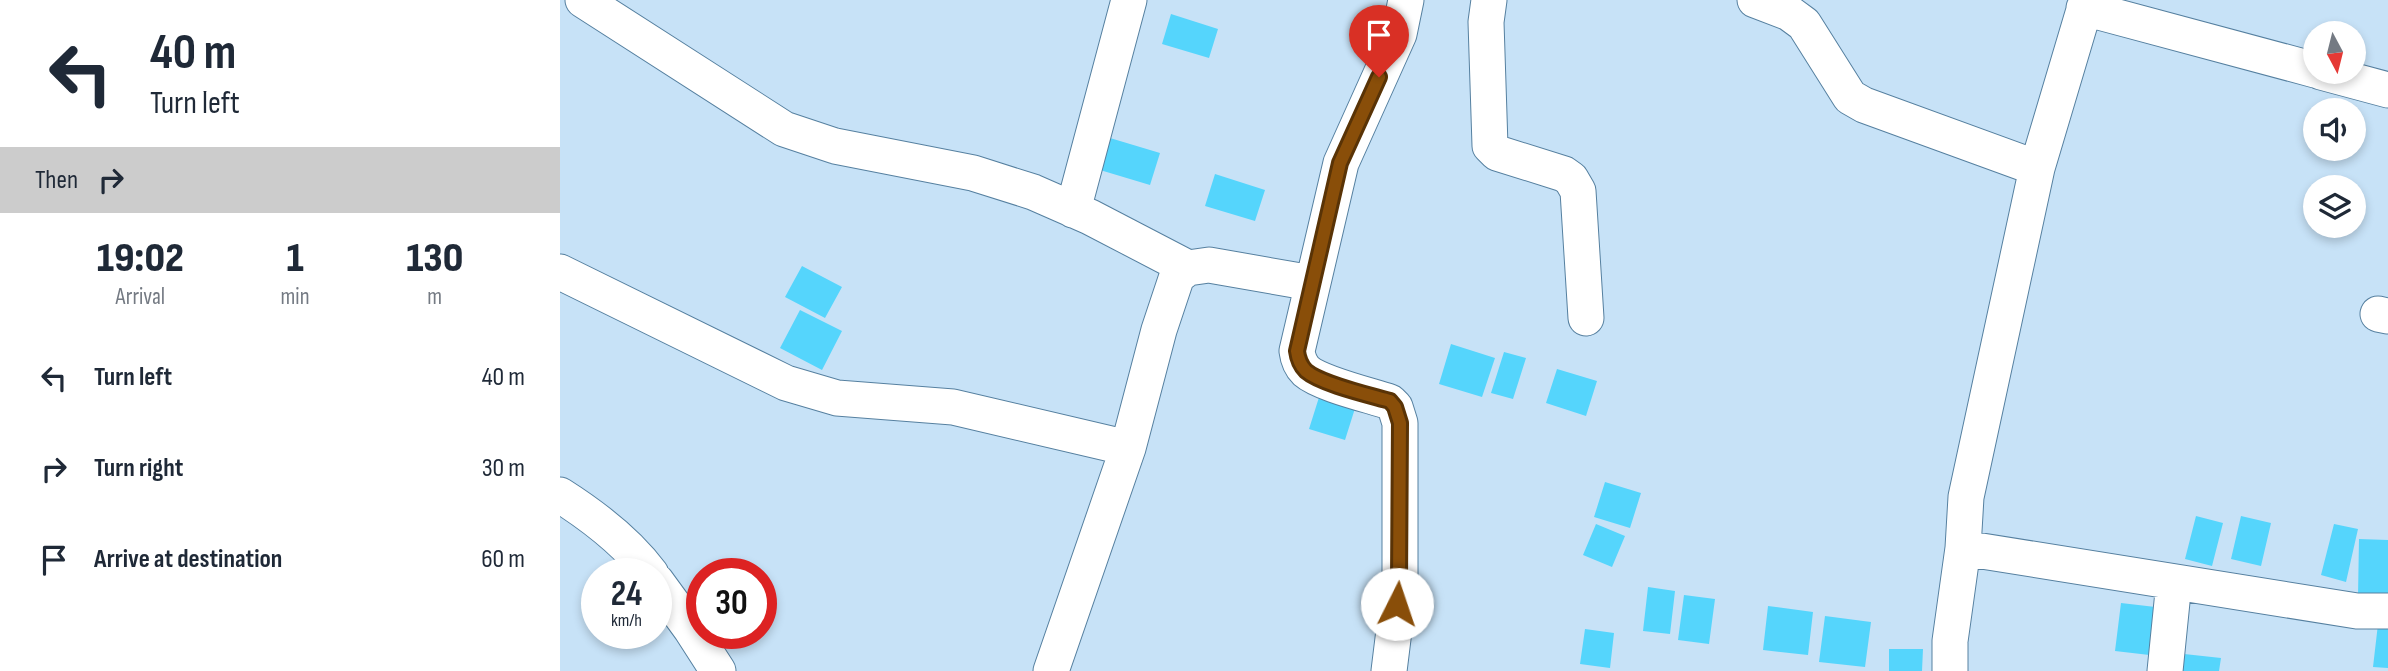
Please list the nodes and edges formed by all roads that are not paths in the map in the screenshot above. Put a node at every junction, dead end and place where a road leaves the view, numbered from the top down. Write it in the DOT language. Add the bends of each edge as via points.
graph roads {
  1 [pos="583,0"];
  2 [pos="1129,0"];
  3 [pos="1406,0"];
  4 [pos="1489,0"];
  5 [pos="1755,0"];
  6 [pos="2085,4"];
  7 [pos="2303,67"];
  8 [pos="2366,83"];
  9 [pos="2388,89"];
  10 [pos="2037,168"];
  11 [pos="1073,209"];
  12 [pos="1188,268"];
  13 [pos="560,272"];
  14 [pos="1311,283"];
  15 [pos="1586,318"];
  16 [pos="1128,448"];
  17 [pos="560,495"];
  18 [pos="1963,548"];
  19 [pos="638,558"];
  20 [pos="2174,582"];
  21 [pos="672,603"];
  22 [pos="2388,611"];
  23 [pos="718,671"];
  24 [pos="1051,671"];
  25 [pos="1389,671"];
  26 [pos="1950,671"];
  27 [pos="2165,671"];
  1 -- 11 [label="street" via="784,129 835,146 973,173"];
  2 -- 11 [label="street"];
  3 -- 14 [label="street" via="1399,34 1340,163"];
  4 -- 15 [label="street" via="1489,146 1497,153 1564,174 1578,191"];
  5 -- 10 [label="street" via="1804,24 1850,97"];
  6 -- 7 [label="street"];
  6 -- 10 [label="street"];
  8 -- 9 [label="street"];
  10 -- 18 [label="street" via="1966,497"];
  11 -- 12 [label="street"];
  12 -- 14 [label="street" via="1209,265"];
  12 -- 16 [label="street" via="1177,276 1159,330"];
  13 -- 16 [label="street" via="786,383 837,398 953,407"];
  14 -- 25 [label="street" via="1298,361 1318,379 1390,401 1400,423 1399,582"];
  16 -- 24 [label="street"];
  17 -- 19 [label="street"];
  18 -- 20 [label="street"];
  18 -- 26 [label="street"];
  20 -- 22 [label="street" via="2357,611"];
  20 -- 27 [label="street"];
  21 -- 23 [label="street"];
}
